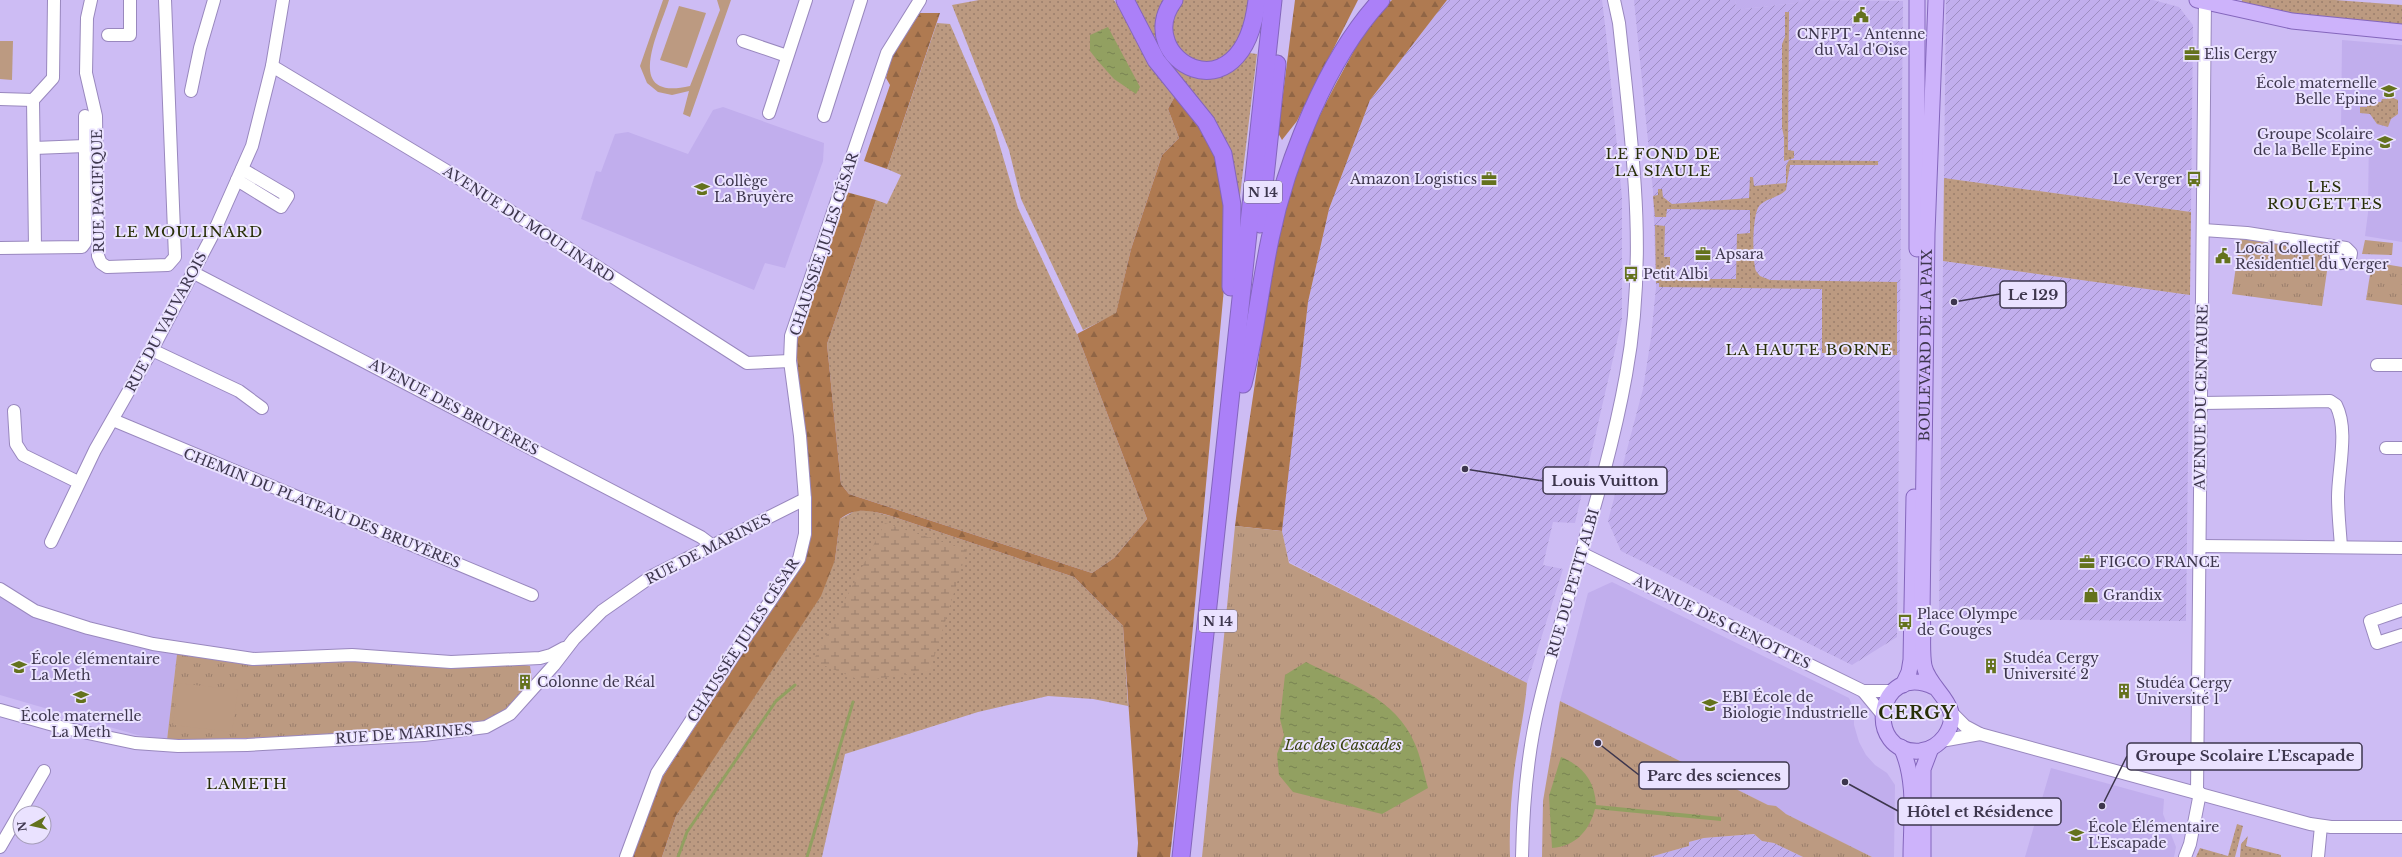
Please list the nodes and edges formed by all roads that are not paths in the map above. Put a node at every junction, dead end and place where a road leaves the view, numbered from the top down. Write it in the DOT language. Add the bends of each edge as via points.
graph roads {
  1 [pos="54,0"];
  2 [pos="91,0"];
  3 [pos="130,0"];
  4 [pos="166,0"];
  5 [pos="214,0"];
  6 [pos="283,0"];
  7 [pos="806,0"];
  8 [pos="861,0"];
  9 [pos="1125,0"];
  10 [pos="1174,0"];
  11 [pos="1257,0"];
  12 [pos="1273,0"];
  13 [pos="1284,0"];
  14 [pos="1381,0"];
  15 [pos="1614,0"];
  16 [pos="1619,0"];
  17 [pos="1917,0"];
  18 [pos="1936,0"];
  19 [pos="921,1"];
  20 [pos="2203,1"];
  21 [pos="1619,23"];
  22 [pos="2402,32"];
  23 [pos="108,35"];
  24 [pos="742,41"];
  25 [pos="787,56"];
  26 [pos="272,66"];
  27 [pos="191,91"];
  28 [pos="0,99"];
  29 [pos="34,100"];
  30 [pos="769,112"];
  31 [pos="85,116"];
  32 [pos="824,116"];
  33 [pos="85,146"];
  34 [pos="34,148"];
  35 [pos="2203,230"];
  36 [pos="2330,246"];
  37 [pos="35,247"];
  38 [pos="0,248"];
  39 [pos="192,272"];
  40 [pos="152,350"];
  41 [pos="790,361"];
  42 [pos="2377,365"];
  43 [pos="2402,365"];
  44 [pos="1237,380"];
  45 [pos="2202,402"];
  46 [pos="262,408"];
  47 [pos="14,411"];
  48 [pos="113,420"];
  49 [pos="2386,448"];
  50 [pos="2402,448"];
  51 [pos="78,482"];
  52 [pos="805,499"];
  53 [pos="51,542"];
  54 [pos="713,546"];
  55 [pos="2200,546"];
  56 [pos="2341,547"];
  57 [pos="2402,548"];
  58 [pos="1582,553"];
  59 [pos="0,589"];
  60 [pos="532,595"];
  61 [pos="2402,610"];
  62 [pos="2402,635"];
  63 [pos="574,639"];
  64 [pos="1934,686"];
  65 [pos="1898,688"];
  66 [pos="1863,691"];
  67 [pos="0,710"];
  68 [pos="1951,712"];
  69 [pos="1882,714"];
  70 [pos="1980,734"];
  71 [pos="1936,744"];
  72 [pos="1901,747"];
  73 [pos="44,771"];
  74 [pos="2199,793"];
  75 [pos="2321,826"];
  76 [pos="2402,827"];
  77 [pos="0,847"];
  78 [pos="626,857"];
  79 [pos="1181,857"];
  80 [pos="1193,857"];
  81 [pos="1522,857"];
  82 [pos="1911,857"];
  83 [pos="1923,857"];
  84 [pos="2185,857"];
  85 [pos="2318,857"];
  1 -- 29 [label="street" via="52,78 49,85"];
  2 -- 4 [label="street, RUE PACIFIQUE" via="87,18 86,73 96,116 98,256 101,263 107,267 168,265 175,257"];
  3 -- 23 [label="street" via="130,34"];
  5 -- 27 [label="street"];
  6 -- 26 [label="street, RUE DU VAUVAROIS"];
  7 -- 25 [label="street"];
  8 -- 32 [label="street"];
  9 -- 44 [label="highway" via="1159,63 1212,130 1226,165 1232,205 1230,337"];
  10 -- 11 [label="highway" via="1167,10 1164,22 1169,47 1184,64 1209,71 1225,66 1244,49 1252,30"];
  12 -- 44 [label="highway, N 14"];
  13 -- 44 [label="highway, N 14"];
  14 -- 44 [label="highway" via="1354,33 1331,73 1304,131 1286,179 1270,238 1254,340"];
  15 -- 21 [label="street, RUE DU PETIT ALBI"];
  16 -- 21 [label="street, RUE DU PETIT ALBI"];
  17 -- 65 [label="main road, BOULEVARD DE LA PAIX" via="1916,442 1912,660 1909,672"];
  18 -- 64 [label="main road, BOULEVARD DE LA PAIX" via="1927,226 1922,614 1924,665"];
  19 -- 41 [label="street, CHAUSSÉE JULES CÉSAR" via="887,53 791,336"];
  20 -- 22 [label="main road" via="2299,22"];
  20 -- 35 [label="street, AVENUE DU CENTAURE"];
  21 -- 58 [label="street, RUE DU PETIT ALBI" via="1638,222 1635,318 1618,412"];
  24 -- 25 [label="street"];
  25 -- 30 [label="street"];
  26 -- 39 [label="street, RUE DU VAUVAROIS" via="252,146 213,234"];
  26 -- 41 [label="street, AVENUE DU MOULINARD" via="465,182 747,363"];
  28 -- 29 [label="street"];
  29 -- 34 [label="street"];
  31 -- 33 [label="street"];
  33 -- 34 [label="street"];
  33 -- 37 [label="street" via="85,243 82,247"];
  34 -- 37 [label="street"];
  35 -- 36 [label="street" via="2247,233"];
  35 -- 45 [label="street, AVENUE DU CENTAURE"];
  37 -- 38 [label="street"];
  39 -- 40 [label="street, RUE DU VAUVAROIS"];
  39 -- 54 [label="street, AVENUE DES BRUYÈRES" via="711,542"];
  40 -- 46 [label="street" via="239,391"];
  40 -- 48 [label="street, RUE DU VAUVAROIS"];
  41 -- 52 [label="street, CHAUSSÉE JULES CÉSAR"];
  42 -- 43 [label="street"];
  44 -- 79 [label="highway, N 14"];
  44 -- 80 [label="highway, N 14"];
  45 -- 55 [label="street, AVENUE DU CENTAURE"];
  45 -- 56 [label="street" via="2330,401 2338,410 2342,440 2338,497"];
  47 -- 51 [label="street" via="16,444 22,454"];
  48 -- 51 [label="street, RUE DU VAUVAROIS"];
  48 -- 60 [label="street, CHEMIN DU PLATEAU DES BRUYÈRES"];
  49 -- 50 [label="street"];
  51 -- 53 [label="street, RUE DU VAUVAROIS"];
  52 -- 54 [label="street, RUE DE MARINES"];
  52 -- 78 [label="street, CHAUSSÉE JULES CÉSAR" via="805,534 799,559 738,647 657,773"];
  54 -- 63 [label="street, RUE DE MARINES" via="652,576 602,611"];
  55 -- 56 [label="street"];
  55 -- 74 [label="street, AVENUE DU CENTAURE"];
  56 -- 57 [label="street"];
  58 -- 66 [label="street, AVENUE DES GENOTTES"];
  58 -- 81 [label="street, RUE DU PETIT ALBI" via="1539,705 1526,786"];
  59 -- 63 [label="street" via="34,611 88,628 153,644 253,660 352,655 451,662 540,658 558,652"];
  61 -- 62 [label="street" via="2370,621 2377,643"];
  63 -- 67 [label="street, RUE DE MARINES" via="554,666 510,714 493,724 471,730 247,745 178,746 135,743 64,728"];
  64 -- 65 [label="main road" via="1918,682"];
  64 -- 68 [label="main road" via="1945,697"];
  65 -- 66 [label="street, AVENUE DES GENOTTES"];
  65 -- 69 [label="main road" via="1885,704"];
  66 -- 69 [label="street, AVENUE DES GENOTTES"];
  68 -- 70 [label="street" via="1966,726"];
  68 -- 71 [label="main road" via="1948,730"];
  69 -- 72 [label="main road" via="1887,733"];
  70 -- 71 [label="street"];
  70 -- 74 [label="street"];
  71 -- 72 [label="main road" via="1913,751"];
  71 -- 83 [label="main road" via="1923,769"];
  72 -- 82 [label="main road" via="1909,770 1912,797"];
  73 -- 77 [label="street"];
  74 -- 75 [label="street"];
  74 -- 84 [label="street, AVENUE DU CENTAURE" via="2190,844"];
  75 -- 76 [label="street"];
  75 -- 85 [label="street"];
}
